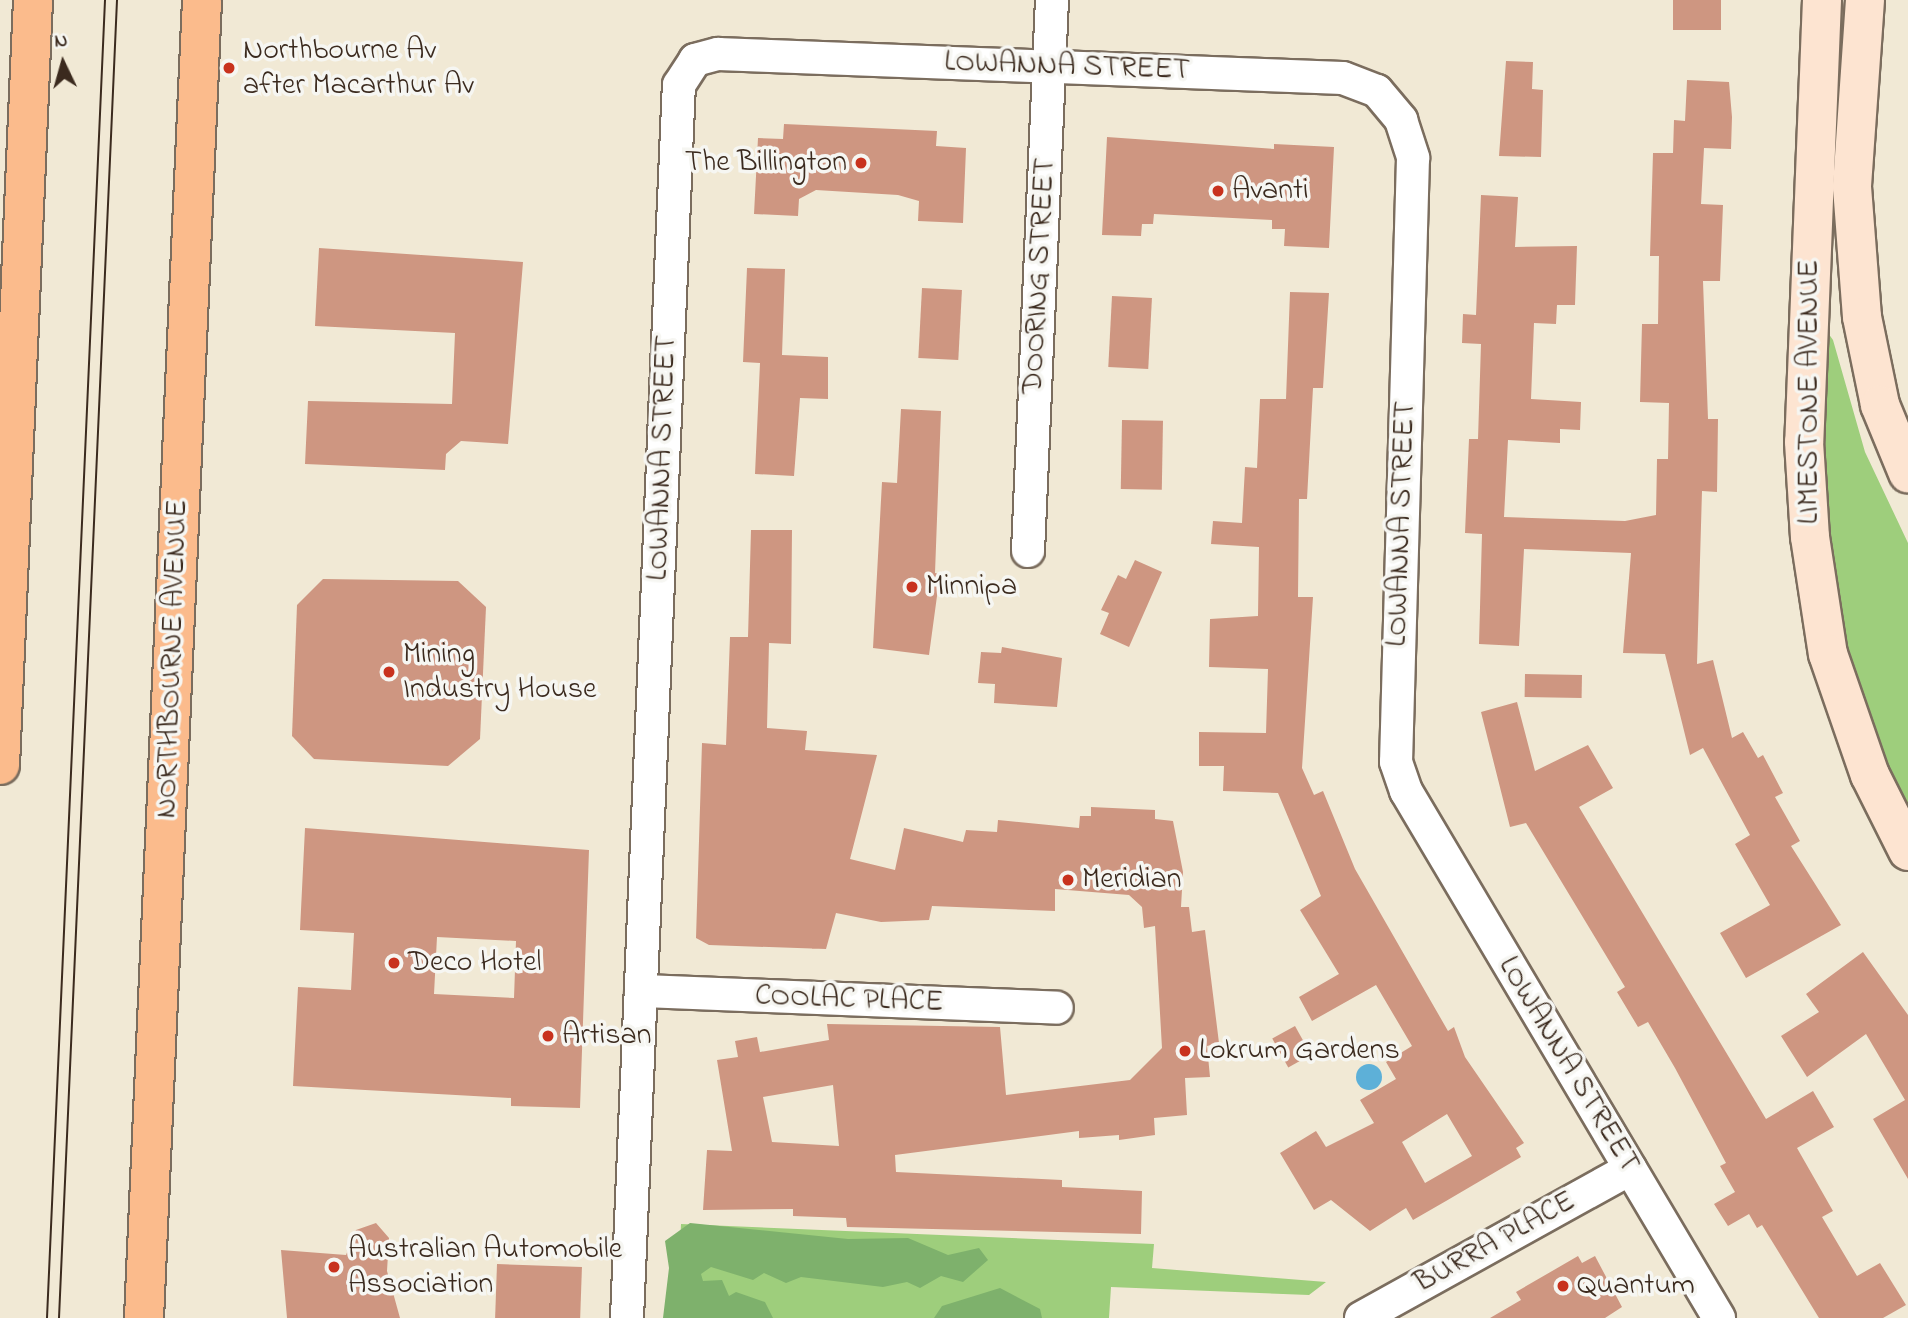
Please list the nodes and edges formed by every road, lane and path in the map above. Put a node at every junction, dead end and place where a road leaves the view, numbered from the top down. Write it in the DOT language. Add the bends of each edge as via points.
graph roads {
  1 [pos="33,0"];
  2 [pos="202,0"];
  3 [pos="1052,0"];
  4 [pos="1822,0"];
  5 [pos="1865,0"];
  6 [pos="1050,67"];
  7 [pos="1908,473"];
  8 [pos="1028,551"];
  9 [pos="0,765"];
  10 [pos="1908,851"];
  11 [pos="641,991"];
  12 [pos="1056,1008"];
  13 [pos="1630,1169"];
  14 [pos="144,1318"];
  15 [pos="627,1318"];
  16 [pos="1361,1318"];
  17 [pos="1719,1318"];
  1 -- 9 [label="highway"];
  2 -- 14 [label="highway, NORTHBOURNE AVENUE"];
  3 -- 6 [label="street, DOORING STREET"];
  4 -- 10 [label="main road, LIMESTONE AVENUE" via="1804,442 1810,537 1828,654 1870,775"];
  5 -- 7 [label="main road, LIMESTONE AVENUE" via="1852,187 1862,317 1880,405"];
  6 -- 8 [label="street, DOORING STREET"];
  6 -- 11 [label="street, LOWANNA STREET" via="718,54 695,60 679,85"];
  6 -- 13 [label="street, LOWANNA STREET" via="1343,78 1377,91 1401,120 1413,158 1396,762 1406,791"];
  11 -- 12 [label="street, COOLAC PLACE"];
  11 -- 15 [label="street, LOWANNA STREET"];
  13 -- 16 [label="street, BURRA PLACE"];
  13 -- 17 [label="street, LOWANNA STREET"];
}
